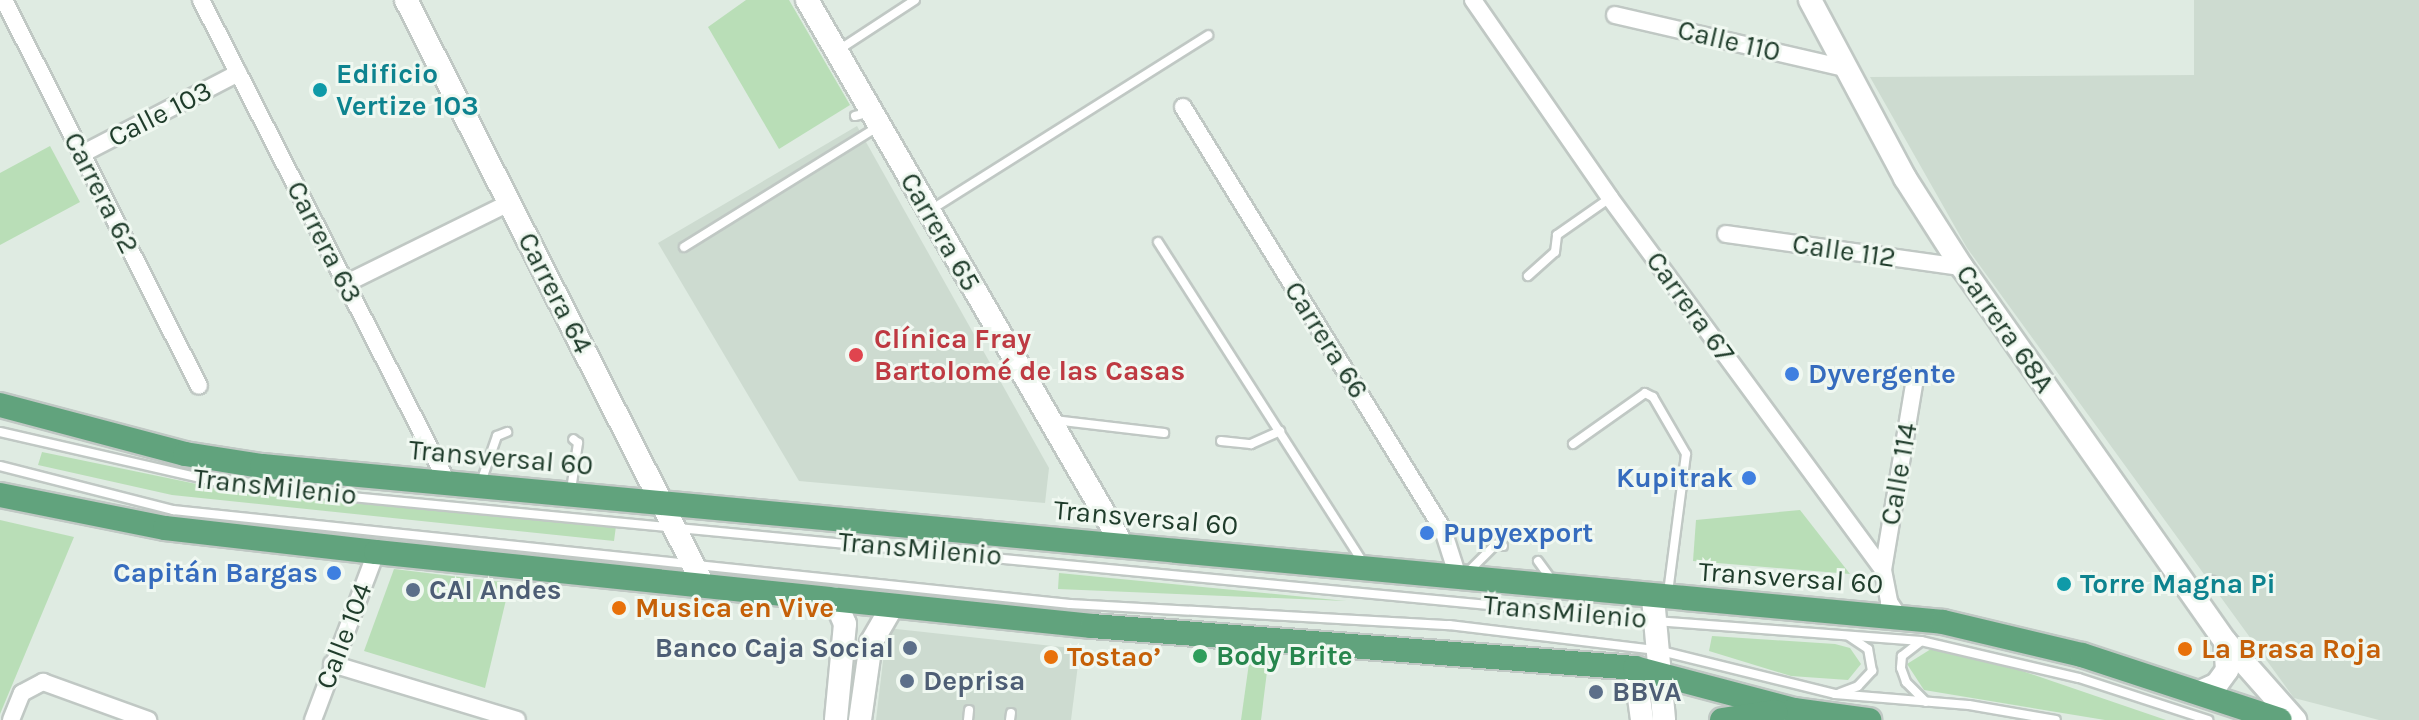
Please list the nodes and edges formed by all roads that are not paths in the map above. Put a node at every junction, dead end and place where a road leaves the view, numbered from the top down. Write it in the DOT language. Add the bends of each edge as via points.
graph roads {
  1 [pos="4,0"];
  2 [pos="201,0"];
  3 [pos="406,0"];
  4 [pos="807,0"];
  5 [pos="915,0"];
  6 [pos="1810,0"];
  7 [pos="1478,3"];
  8 [pos="1615,15"];
  9 [pos="1208,35"];
  10 [pos="837,51"];
  11 [pos="1844,68"];
  12 [pos="238,73"];
  13 [pos="1183,107"];
  14 [pos="869,118"];
  15 [pos="82,154"];
  16 [pos="1610,198"];
  17 [pos="509,203"];
  18 [pos="929,212"];
  19 [pos="1726,234"];
  20 [pos="1158,242"];
  21 [pos="684,247"];
  22 [pos="1962,267"];
  23 [pos="1528,276"];
  24 [pos="345,284"];
  25 [pos="1915,378"];
  26 [pos="199,386"];
  27 [pos="3,401"];
  28 [pos="1050,420"];
  29 [pos="1280,431"];
  30 [pos="0,432"];
  31 [pos="507,432"];
  32 [pos="1164,433"];
  33 [pos="573,439"];
  34 [pos="1221,441"];
  35 [pos="1573,444"];
  36 [pos="0,466"];
  37 [pos="448,484"];
  38 [pos="480,487"];
  39 [pos="0,495"];
  40 [pos="570,495"];
  41 [pos="668,514"];
  42 [pos="1123,546"];
  43 [pos="1503,546"];
  44 [pos="376,552"];
  45 [pos="1538,561"];
  46 [pos="692,563"];
  47 [pos="1367,568"];
  48 [pos="1883,570"];
  49 [pos="1460,577"];
  50 [pos="2212,581"];
  51 [pos="704,586"];
  52 [pos="1557,587"];
  53 [pos="834,598"];
  54 [pos="2197,603"];
  55 [pos="893,605"];
  56 [pos="1658,606"];
  57 [pos="1899,617"];
  58 [pos="1845,633"];
  59 [pos="1921,641"];
  60 [pos="2225,641"];
  61 [pos="1650,663"];
  62 [pos="332,664"];
  63 [pos="2198,693"];
  64 [pos="1835,694"];
  65 [pos="1926,702"];
  66 [pos="1794,710"];
  67 [pos="11,720"];
  68 [pos="148,720"];
  69 [pos="313,720"];
  70 [pos="517,720"];
  71 [pos="836,720"];
  72 [pos="860,720"];
  73 [pos="1642,720"];
  74 [pos="1664,720"];
  75 [pos="1722,720"];
  76 [pos="1869,720"];
  77 [pos="2056,720"];
  78 [pos="2208,720"];
  79 [pos="2280,720"];
  80 [pos="2295,720"];
  1 -- 15 [label="street, Carrera 62"];
  2 -- 12 [label="street, Carrera 63"];
  3 -- 17 [label="street, Carrera 64"];
  4 -- 10 [label="street, Carrera 65"];
  5 -- 10 [label="lane"];
  6 -- 11 [label="street, Carrera 68A"];
  7 -- 16 [label="street, Carrera 67"];
  8 -- 11 [label="street, Calle 110"];
  9 -- 18 [label="lane"];
  10 -- 14 [label="street, Carrera 65"];
  11 -- 22 [label="street, Carrera 68A"];
  12 -- 15 [label="street, Calle 103"];
  12 -- 24 [label="street, Carrera 63"];
  13 -- 49 [label="street, Carrera 66" via="1450,542"];
  14 -- 18 [label="street, Carrera 65"];
  14 -- 21 [label="lane"];
  15 -- 26 [label="street, Carrera 62"];
  16 -- 23 [label="lane" via="1557,235 1555,252"];
  16 -- 48 [label="street, Carrera 67"];
  17 -- 24 [label="street"];
  17 -- 41 [label="street, Carrera 64"];
  18 -- 28 [label="street, Carrera 65"];
  19 -- 22 [label="street, Calle 112"];
  20 -- 29 [label="lane"];
  22 -- 54 [label="street, Carrera 68A"];
  24 -- 37 [label="street, Carrera 63"];
  25 -- 48 [label="street, Calle 114"];
  27 -- 37 [label="main road, Transversal 60" via="185,454"];
  28 -- 32 [label="lane"];
  28 -- 42 [label="street, Carrera 65"];
  29 -- 34 [label="lane" via="1251,444"];
  29 -- 47 [label="lane"];
  30 -- 41 [label="lane, TransMilenio" via="236,486"];
  31 -- 38 [label="lane" via="497,436"];
  33 -- 40 [label="lane" via="578,443"];
  35 -- 56 [label="lane" via="1645,393 1653,397 1684,447"];
  36 -- 46 [label="lane, TransMilenio" via="173,510"];
  37 -- 38 [label="main road, Transversal 60"];
  38 -- 40 [label="main road, Transversal 60"];
  39 -- 44 [label="main road" via="150,526"];
  40 -- 41 [label="main road, Transversal 60"];
  41 -- 42 [label="main road, Transversal 60"];
  41 -- 46 [label="street, Carrera 64"];
  41 -- 56 [label="lane, TransMilenio"];
  42 -- 47 [label="main road, Transversal 60"];
  43 -- 49 [label="lane" via="1495,545"];
  44 -- 51 [label="main road"];
  44 -- 62 [label="street, Calle 104"];
  45 -- 52 [label="lane"];
  46 -- 51 [label="street, Carrera 64"];
  46 -- 61 [label="lane, TransMilenio" via="1070,604 1449,625"];
  47 -- 49 [label="main road, Transversal 60"];
  48 -- 57 [label="street, Carrera 67" via="1889,602"];
  49 -- 52 [label="main road, Transversal 60"];
  50 -- 54 [label="lane"];
  51 -- 53 [label="main road"];
  52 -- 56 [label="main road, Transversal 60"];
  53 -- 55 [label="main road"];
  53 -- 71 [label="street" via="845,624"];
  54 -- 60 [label="street, Carrera 68A"];
  55 -- 61 [label="main road" via="1092,626"];
  55 -- 72 [label="street" via="871,643"];
  56 -- 57 [label="main road, Transversal 60"];
  56 -- 58 [label="lane, TransMilenio"];
  56 -- 61 [label="street"];
  57 -- 63 [label="main road, Transversal 60" via="2034,641"];
  58 -- 59 [label="lane, TransMilenio"];
  58 -- 64 [label="lane" via="1868,649 1872,671 1858,686"];
  59 -- 65 [label="lane" via="1902,656 1901,668 1906,682"];
  59 -- 78 [label="lane, TransMilenio" via="2023,662"];
  60 -- 63 [label="street" via="2227,670 2217,684"];
  60 -- 80 [label="street, Carrera 68A"];
  61 -- 64 [label="lane, TransMilenio"];
  61 -- 66 [label="main road"];
  61 -- 73 [label="street"];
  61 -- 74 [label="street"];
  62 -- 69 [label="street, Calle 104"];
  62 -- 70 [label="street"];
  63 -- 79 [label="main road, Transversal 60"];
  64 -- 65 [label="lane, TransMilenio"];
  65 -- 77 [label="lane, TransMilenio"];
  66 -- 75 [label="main road"];
  66 -- 76 [label="main road"];
  67 -- 68 [label="street" via="22,693 34,683"];
}
